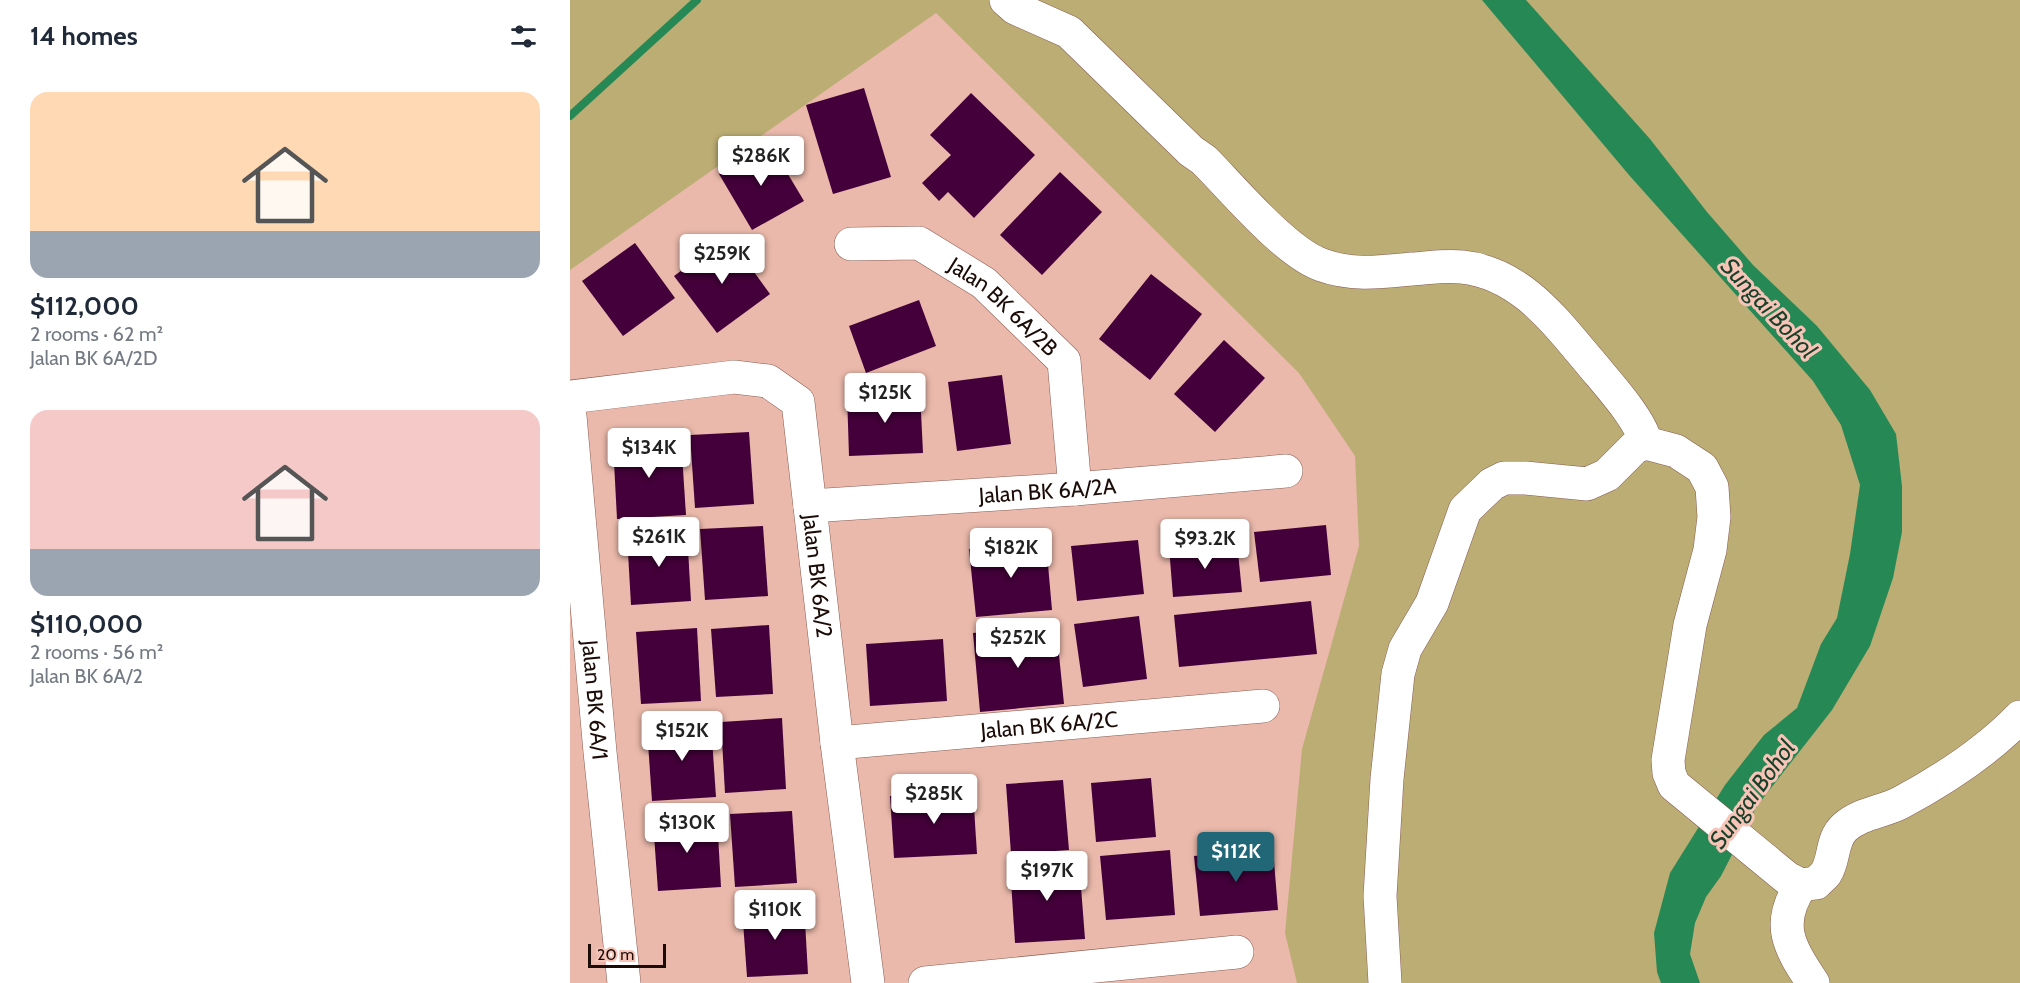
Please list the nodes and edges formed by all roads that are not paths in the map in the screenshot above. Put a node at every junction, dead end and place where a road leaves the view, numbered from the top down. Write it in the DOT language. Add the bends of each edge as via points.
graph roads {
  1 [pos="1006,0"];
  2 [pos="851,244"];
  3 [pos="570,397"];
  4 [pos="570,416"];
  5 [pos="1646,443"];
  6 [pos="1286,471"];
  7 [pos="1075,489"];
  8 [pos="810,506"];
  9 [pos="1263,706"];
  10 [pos="2020,717"];
  11 [pos="837,744"];
  12 [pos="1794,881"];
  13 [pos="1237,952"];
  14 [pos="624,983"];
  15 [pos="868,983"];
  16 [pos="925,983"];
  17 [pos="1385,983"];
  18 [pos="1813,983"];
  1 -- 5 [label="street" via="1015,8 1069,32 1279,236 1319,265 1363,274 1461,267 1485,272 1527,292 1609,385"];
  2 -- 7 [label="street, Jalan BK 6A/2B" via="919,243 984,283 1064,361"];
  3 -- 8 [label="street, Jalan BK 6A/2" via="734,377 768,381 798,402"];
  4 -- 14 [label="street, Jalan BK 6A/1"];
  5 -- 12 [label="street" via="1676,451 1702,468 1712,488 1710,550 1690,626 1669,773 1674,785"];
  5 -- 17 [label="street" via="1635,447 1607,475 1587,484 1504,478 1465,510 1432,603 1405,649 1398,674 1380,896"];
  6 -- 7 [label="street, Jalan BK 6A/2A"];
  7 -- 8 [label="street, Jalan BK 6A/2A"];
  8 -- 11 [label="street, Jalan BK 6A/2"];
  9 -- 11 [label="street, Jalan BK 6A/2C"];
  10 -- 12 [label="street" via="1932,785 1844,828 1836,840 1827,872 1816,883"];
  11 -- 15 [label="street, Jalan BK 6A/2"];
  12 -- 18 [label="street" via="1787,934"];
  13 -- 16 [label="street"];
}
